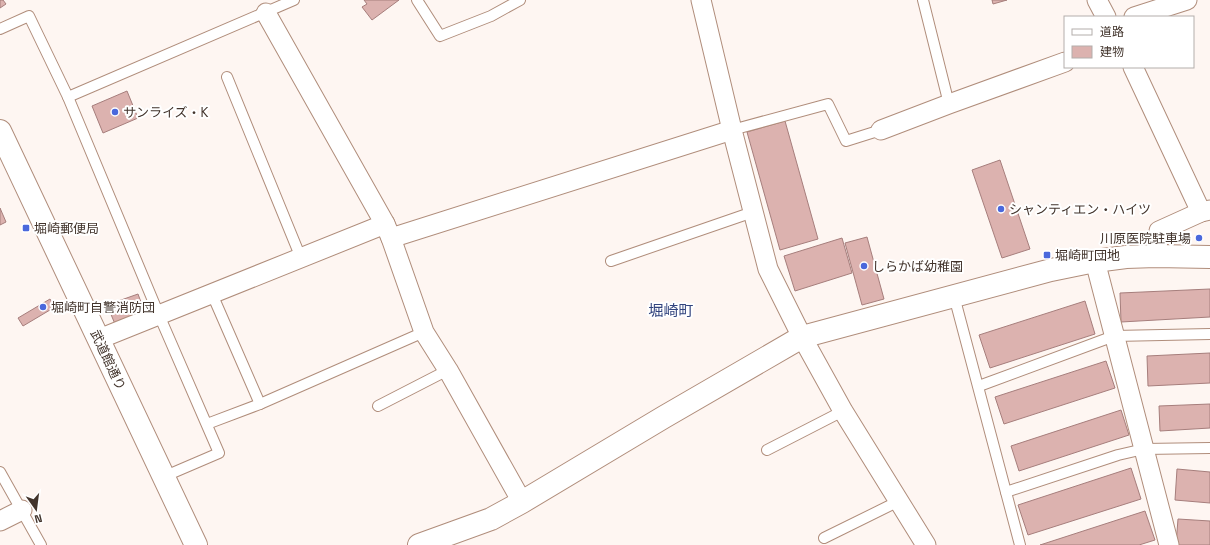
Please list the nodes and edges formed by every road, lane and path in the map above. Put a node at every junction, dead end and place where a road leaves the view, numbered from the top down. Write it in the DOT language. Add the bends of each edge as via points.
graph roads {
  1 [pos="294,0"];
  2 [pos="418,0"];
  3 [pos="520,0"];
  4 [pos="701,0"];
  5 [pos="923,0"];
  6 [pos="1097,0"];
  7 [pos="1187,0"];
  8 [pos="266,13"];
  9 [pos="1105,16"];
  10 [pos="1137,16"];
  11 [pos="0,29"];
  12 [pos="1064,62"];
  13 [pos="1134,68"];
  14 [pos="228,77"];
  15 [pos="68,97"];
  16 [pos="949,104"];
  17 [pos="732,130"];
  18 [pos="881,130"];
  19 [pos="0,131"];
  20 [pos="1205,211"];
  21 [pos="753,212"];
  22 [pos="388,231"];
  23 [pos="1156,256"];
  24 [pos="1210,256"];
  25 [pos="301,258"];
  26 [pos="611,260"];
  27 [pos="1095,261"];
  28 [pos="212,294"];
  29 [pos="954,296"];
  30 [pos="159,316"];
  31 [pos="424,332"];
  32 [pos="1210,334"];
  33 [pos="1114,336"];
  34 [pos="802,337"];
  35 [pos="99,339"];
  36 [pos="448,370"];
  37 [pos="979,386"];
  38 [pos="260,404"];
  39 [pos="378,406"];
  40 [pos="843,411"];
  41 [pos="207,424"];
  42 [pos="1210,448"];
  43 [pos="1144,449"];
  44 [pos="767,450"];
  45 [pos="0,472"];
  46 [pos="163,477"];
  47 [pos="1006,492"];
  48 [pos="899,501"];
  49 [pos="522,502"];
  50 [pos="22,510"];
  51 [pos="0,521"];
  52 [pos="824,538"];
  53 [pos="41,545"];
  54 [pos="196,545"];
  55 [pos="419,545"];
  56 [pos="926,545"];
  57 [pos="1020,545"];
  58 [pos="1169,545"];
  1 -- 8 [label="lane"];
  2 -- 3 [label="lane" via="440,36 491,16"];
  4 -- 17 [label="street"];
  5 -- 16 [label="lane"];
  6 -- 9 [label="street"];
  7 -- 10 [label="street"];
  8 -- 15 [label="lane"];
  8 -- 22 [label="street"];
  11 -- 15 [label="lane" via="29,16"];
  12 -- 16 [label="street"];
  13 -- 20 [label="street"];
  14 -- 25 [label="lane"];
  15 -- 30 [label="lane"];
  16 -- 18 [label="street"];
  17 -- 18 [label="lane" via="828,104 846,141"];
  17 -- 21 [label="street"];
  17 -- 22 [label="street"];
  19 -- 35 [label="street, 武道館通り"];
  20 -- 23 [label="street" via="1159,231"];
  21 -- 26 [label="lane"];
  21 -- 34 [label="street" via="768,269"];
  22 -- 25 [label="street"];
  22 -- 31 [label="street"];
  23 -- 24 [label="street"];
  23 -- 27 [label="street"];
  25 -- 28 [label="street"];
  27 -- 29 [label="street"];
  27 -- 33 [label="street"];
  28 -- 30 [label="street"];
  28 -- 38 [label="lane"];
  29 -- 34 [label="street"];
  29 -- 37 [label="lane"];
  30 -- 35 [label="street"];
  30 -- 41 [label="lane"];
  31 -- 36 [label="street"];
  31 -- 38 [label="lane"];
  32 -- 33 [label="lane"];
  33 -- 37 [label="lane"];
  33 -- 43 [label="street"];
  34 -- 40 [label="street"];
  34 -- 49 [label="street"];
  35 -- 46 [label="street, 武道館通り"];
  36 -- 39 [label="lane"];
  36 -- 49 [label="street"];
  37 -- 47 [label="lane"];
  38 -- 41 [label="lane"];
  40 -- 44 [label="lane"];
  40 -- 48 [label="street"];
  41 -- 46 [label="lane" via="219,453"];
  42 -- 43 [label="lane"];
  43 -- 47 [label="lane" via="1118,455"];
  43 -- 58 [label="street"];
  45 -- 50 [label="lane"];
  46 -- 54 [label="street, 武道館通り"];
  47 -- 57 [label="lane"];
  48 -- 52 [label="lane"];
  48 -- 56 [label="street"];
  49 -- 55 [label="street" via="491,519"];
  50 -- 51 [label="street"];
  50 -- 53 [label="lane"];
}
